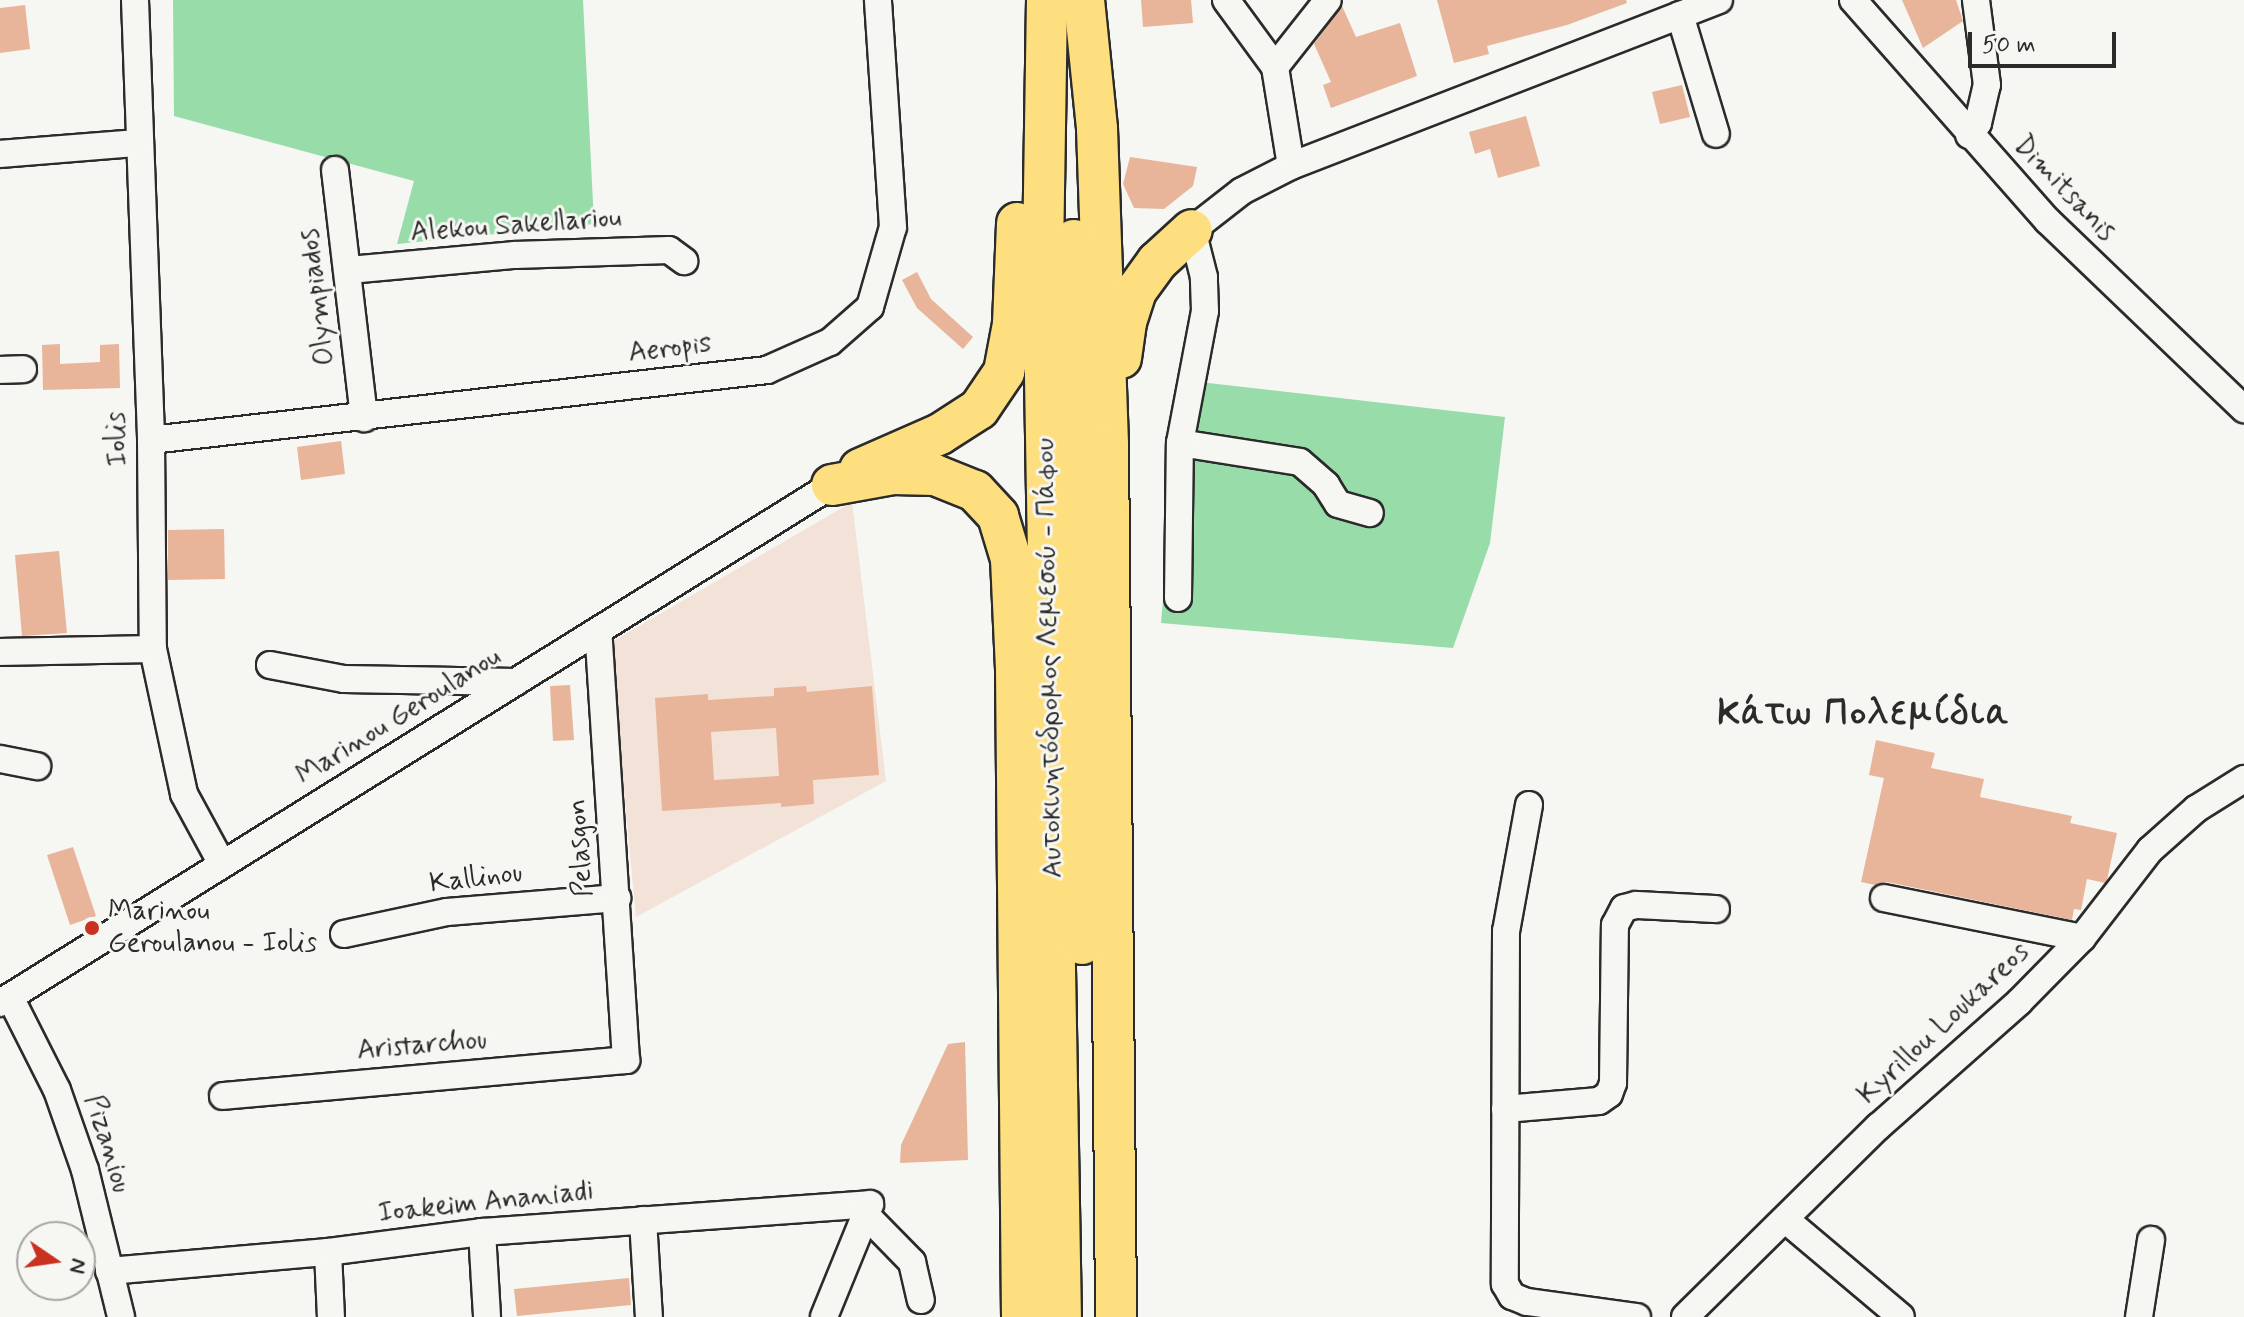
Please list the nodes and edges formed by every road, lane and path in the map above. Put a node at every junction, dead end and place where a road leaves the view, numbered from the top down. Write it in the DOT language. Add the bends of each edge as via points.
graph roads {
  1 [pos="135,0"];
  2 [pos="878,0"];
  3 [pos="1025,0"];
  4 [pos="1047,0"];
  5 [pos="1077,0"];
  6 [pos="1084,0"];
  7 [pos="1226,0"];
  8 [pos="1328,0"];
  9 [pos="1719,0"];
  10 [pos="1853,0"];
  11 [pos="1976,0"];
  12 [pos="1680,15"];
  13 [pos="1275,67"];
  14 [pos="1716,134"];
  15 [pos="1969,135"];
  16 [pos="138,143"];
  17 [pos="0,154"];
  18 [pos="1291,166"];
  19 [pos="335,170"];
  20 [pos="1192,230"];
  21 [pos="1043,259"];
  22 [pos="684,261"];
  23 [pos="349,270"];
  24 [pos="2244,409"];
  25 [pos="364,418"];
  26 [pos="151,440"];
  27 [pos="1180,443"];
  28 [pos="1108,445"];
  29 [pos="832,485"];
  30 [pos="1370,513"];
  31 [pos="1178,598"];
  32 [pos="598,632"];
  33 [pos="153,649"];
  34 [pos="0,652"];
  35 [pos="270,665"];
  36 [pos="1016,669"];
  37 [pos="516,682"];
  38 [pos="0,759"];
  39 [pos="37,766"];
  40 [pos="2244,779"];
  41 [pos="1529,805"];
  42 [pos="222,864"];
  43 [pos="617,898"];
  44 [pos="1884,898"];
  45 [pos="1716,909"];
  46 [pos="344,934"];
  47 [pos="2082,938"];
  48 [pos="5,1000"];
  49 [pos="626,1060"];
  50 [pos="223,1096"];
  51 [pos="1505,1109"];
  52 [pos="868,1209"];
  53 [pos="643,1220"];
  54 [pos="1786,1220"];
  55 [pos="482,1232"];
  56 [pos="2151,1240"];
  57 [pos="328,1252"];
  58 [pos="109,1271"];
  59 [pos="921,1300"];
  60 [pos="121,1317"];
  61 [pos="331,1317"];
  62 [pos="487,1317"];
  63 [pos="649,1317"];
  64 [pos="824,1317"];
  65 [pos="1022,1317"];
  66 [pos="1061,1317"];
  67 [pos="1087,1317"];
  68 [pos="1116,1317"];
  69 [pos="1637,1317"];
  70 [pos="1685,1317"];
  71 [pos="1901,1317"];
  72 [pos="2139,1317"];
  1 -- 16 [label="street, Iolis"];
  2 -- 25 [label="street, Aeropis" via="893,227 870,307 830,342 767,370"];
  3 -- 29 [label="highway" via="1013,324 1004,372 979,409"];
  4 -- 21 [label="highway, Αυτοκινητόδρομος Λεμεσού - Πάφου"];
  5 -- 67 [label="highway, Αυτοκινητόδρομος Λεμεσού - Πάφου" via="1073,154"];
  6 -- 28 [label="highway" via="1097,129"];
  7 -- 13 [label="street"];
  8 -- 13 [label="street"];
  9 -- 12 [label="street"];
  10 -- 15 [label="street, Dimitsanis"];
  11 -- 15 [label="street" via="1987,85 1978,123"];
  12 -- 14 [label="street"];
  12 -- 18 [label="street"];
  13 -- 18 [label="street"];
  15 -- 24 [label="street, Dimitsanis" via="2059,232"];
  16 -- 17 [label="street"];
  16 -- 26 [label="street, Iolis"];
  18 -- 20 [label="street" via="1242,191"];
  19 -- 23 [label="street, Olympiados"];
  20 -- 27 [label="street" via="1204,277 1205,311"];
  20 -- 28 [label="highway" via="1157,262 1136,291 1126,322"];
  21 -- 36 [label="highway"];
  21 -- 66 [label="highway, Αυτοκινητόδρομος Λεμεσού - Πάφου"];
  22 -- 23 [label="street, Alekou Sakellariou" via="669,250 654,250 515,255"];
  23 -- 25 [label="street, Olympiados"];
  25 -- 26 [label="street, Aeropis"];
  26 -- 33 [label="street, Iolis"];
  27 -- 30 [label="street" via="1300,462 1338,504"];
  27 -- 31 [label="street"];
  28 -- 68 [label="highway"];
  29 -- 32 [label="street, Marinou Geroulanou"];
  29 -- 36 [label="highway" via="893,474 935,475 975,491 998,516 1011,559"];
  32 -- 37 [label="street, Marinou Geroulanou"];
  32 -- 43 [label="street, Pelasgon"];
  33 -- 34 [label="street"];
  33 -- 42 [label="street, Iolis" via="184,794"];
  35 -- 37 [label="street" via="344,679"];
  36 -- 65 [label="highway"];
  37 -- 42 [label="street, Marinou Geroulanou"];
  38 -- 39 [label="street"];
  40 -- 47 [label="street, Kyrillou Loukareos" via="2196,809 2150,850"];
  41 -- 51 [label="street" via="1506,931"];
  42 -- 48 [label="street, Marinou Geroulanou"];
  43 -- 46 [label="street, Kallinou" via="447,912"];
  43 -- 49 [label="street, Pelasgon"];
  44 -- 47 [label="street"];
  45 -- 51 [label="street" via="1624,908 1615,925 1609,1094 1599,1101"];
  47 -- 54 [label="street, Kyrillou Loukareos"];
  48 -- 58 [label="street, Pizaniou" via="57,1090 85,1170"];
  49 -- 50 [label="street, Aristarchou"];
  51 -- 69 [label="street" via="1505,1284 1512,1296"];
  52 -- 53 [label="street, Ioakeim Ananiadi"];
  52 -- 59 [label="street" via="912,1262"];
  52 -- 64 [label="street"];
  53 -- 55 [label="street, Ioakeim Ananiadi"];
  53 -- 63 [label="street"];
  54 -- 70 [label="street, Kyrillou Loukareos"];
  54 -- 71 [label="street"];
  55 -- 57 [label="street, Ioakeim Ananiadi"];
  55 -- 62 [label="street"];
  56 -- 72 [label="street"];
  57 -- 58 [label="street, Ioakeim Ananiadi"];
  57 -- 61 [label="street"];
  58 -- 60 [label="street, Pizaniou"];
}
